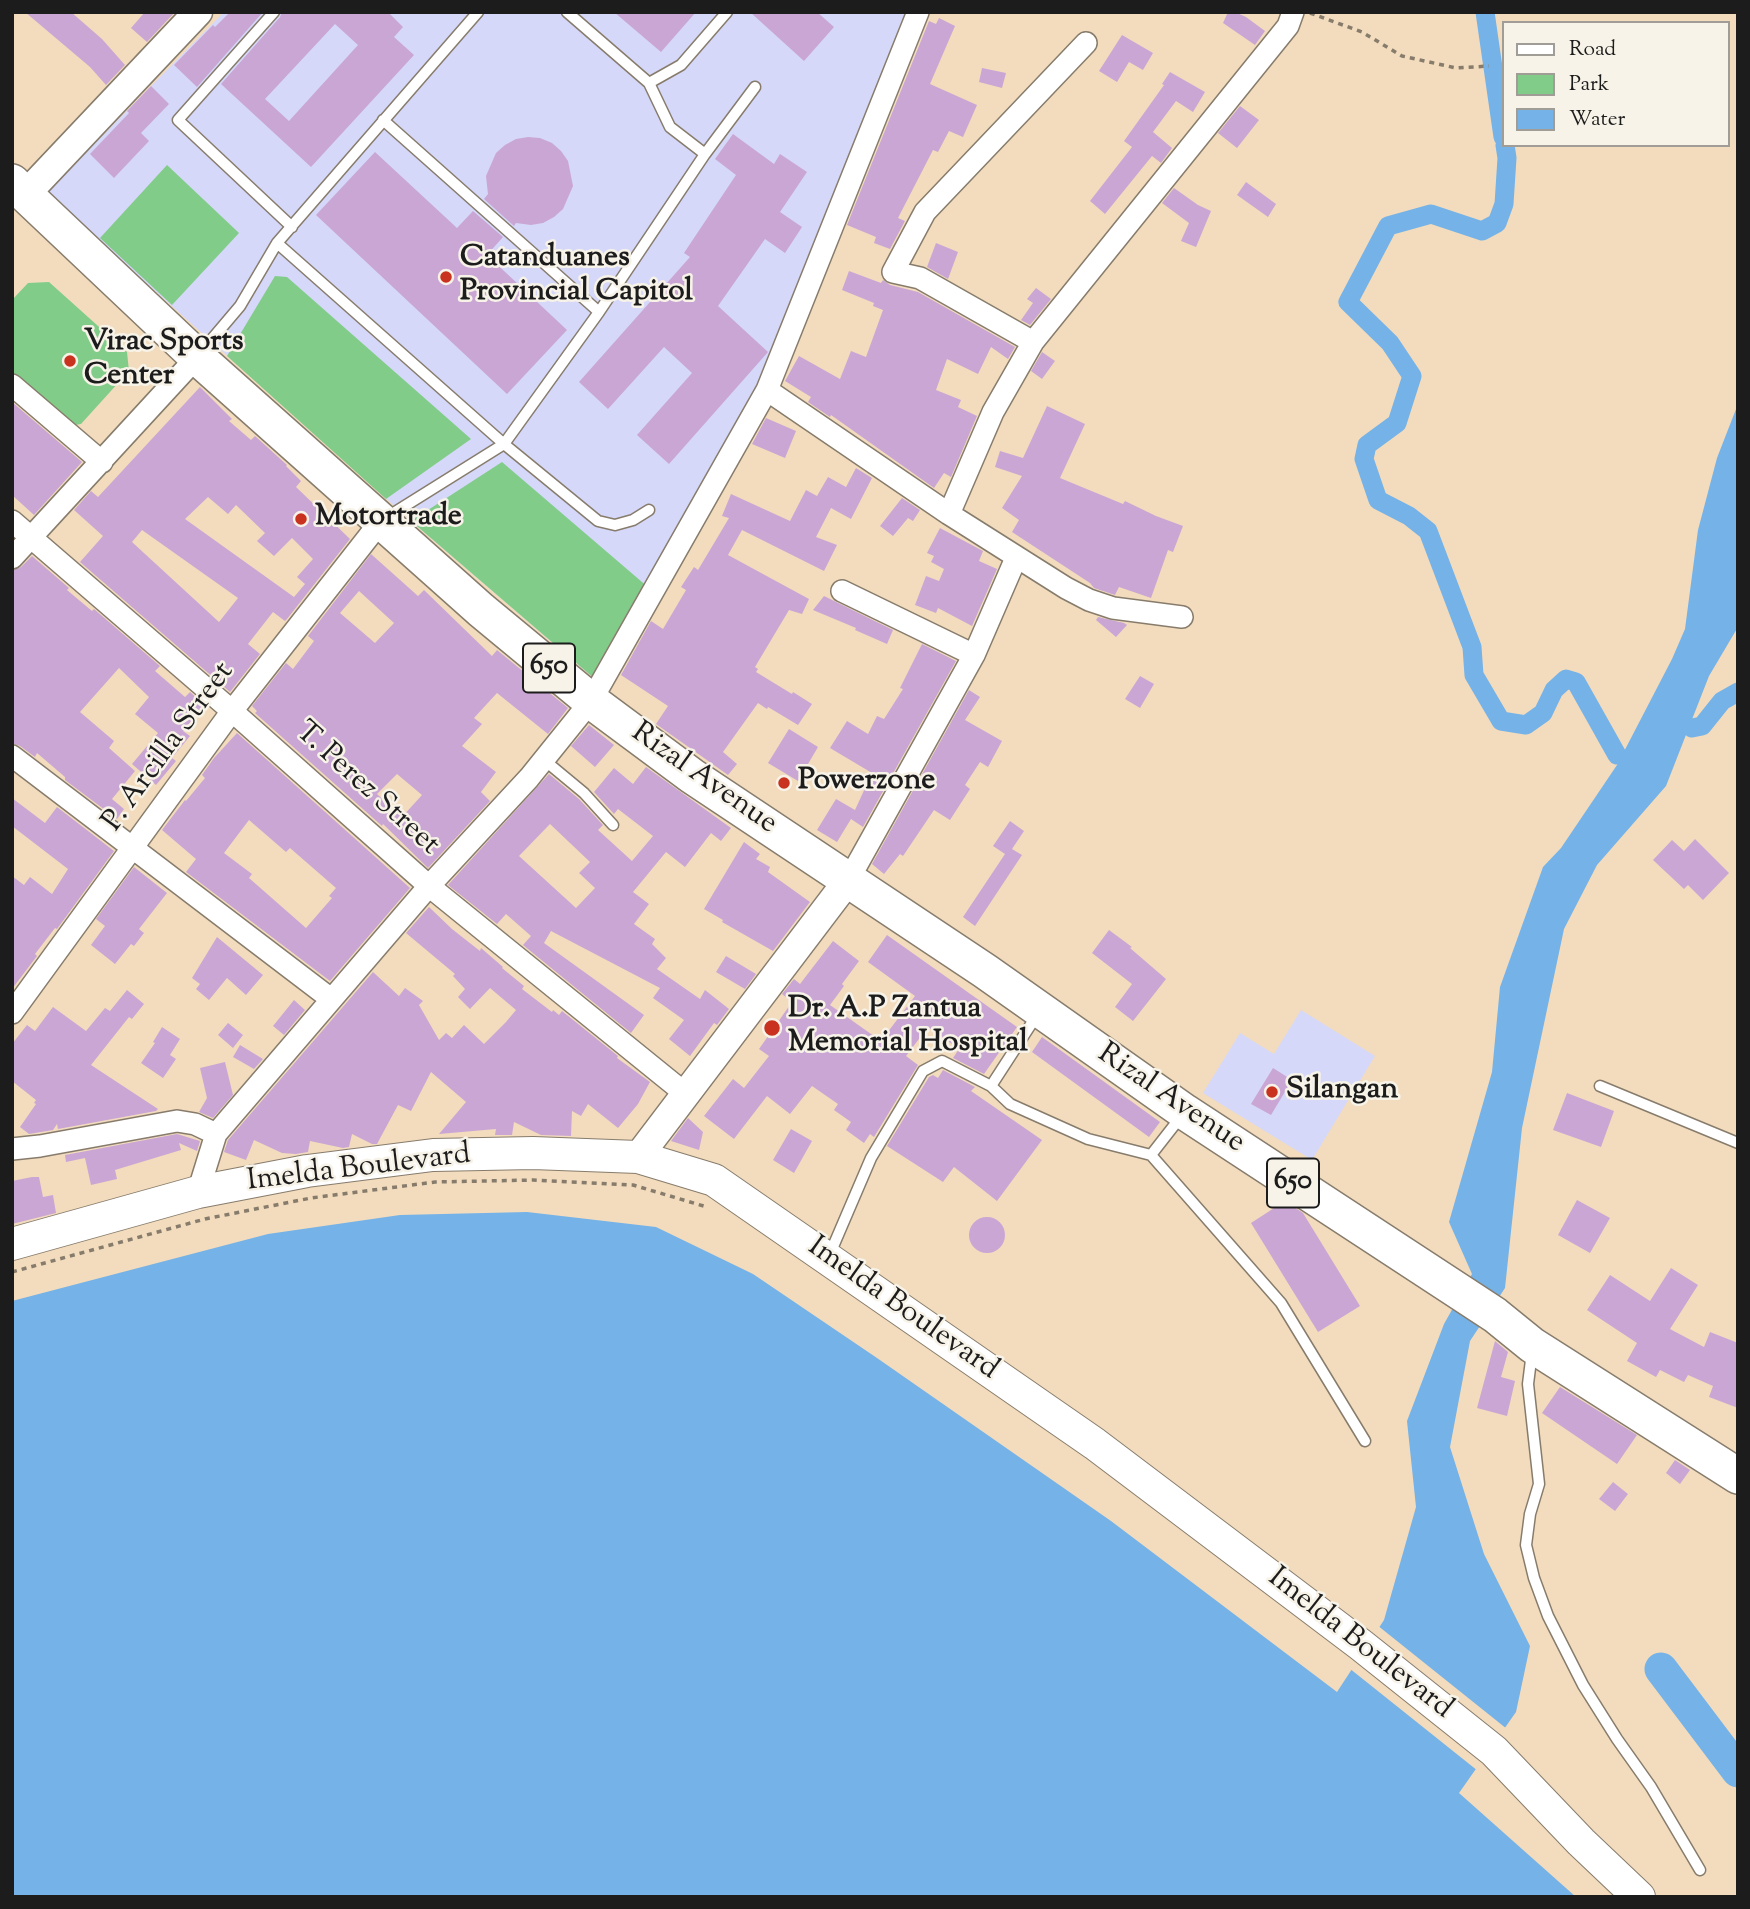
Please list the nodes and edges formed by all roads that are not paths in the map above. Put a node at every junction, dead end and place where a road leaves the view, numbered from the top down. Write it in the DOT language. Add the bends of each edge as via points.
graph roads {
  1 [pos="198,12"];
  2 [pos="274,12"];
  3 [pos="478,12"];
  4 [pos="567,12"];
  5 [pos="727,12"];
  6 [pos="918,12"];
  7 [pos="1293,12"];
  8 [pos="1086,43"];
  9 [pos="649,83"];
  10 [pos="755,87"];
  11 [pos="383,120"];
  12 [pos="705,154"];
  13 [pos="17,194"];
  14 [pos="292,227"];
  15 [pos="277,243"];
  16 [pos="599,312"];
  17 [pos="1033,342"];
  18 [pos="197,357"];
  19 [pos="12,385"];
  20 [pos="767,390"];
  21 [pos="504,444"];
  22 [pos="102,462"];
  23 [pos="649,510"];
  24 [pos="949,514"];
  25 [pos="12,521"];
  26 [pos="381,521"];
  27 [pos="31,537"];
  28 [pos="12,558"];
  29 [pos="1016,558"];
  30 [pos="842,591"];
  31 [pos="1182,617"];
  32 [pos="974,655"];
  33 [pos="591,701"];
  34 [pos="232,711"];
  35 [pos="12,756"];
  36 [pos="543,759"];
  37 [pos="613,825"];
  38 [pos="133,849"];
  39 [pos="849,878"];
  40 [pos="429,886"];
  41 [pos="331,999"];
  42 [pos="15,1002"];
  43 [pos="1041,1010"];
  44 [pos="991,1086"];
  45 [pos="1600,1086"];
  46 [pos="687,1095"];
  47 [pos="1185,1112"];
  48 [pos="216,1134"];
  49 [pos="1738,1143"];
  50 [pos="12,1149"];
  51 [pos="1151,1155"];
  52 [pos="636,1171"];
  53 [pos="198,1192"];
  54 [pos="12,1244"];
  55 [pos="828,1258"];
  56 [pos="1532,1345"];
  57 [pos="1365,1441"];
  58 [pos="1738,1476"];
  59 [pos="1700,1870"];
  60 [pos="1639,1897"];
  1 -- 13 [label="street"];
  2 -- 14 [label="lane" via="178,120"];
  3 -- 11 [label="lane"];
  4 -- 9 [label="lane"];
  5 -- 9 [label="lane" via="681,65"];
  6 -- 20 [label="street"];
  7 -- 17 [label="street" via="1288,26"];
  8 -- 17 [label="street" via="925,212 893,272 920,278"];
  9 -- 12 [label="lane" via="670,127"];
  10 -- 12 [label="lane"];
  11 -- 14 [label="lane"];
  11 -- 16 [label="lane"];
  12 -- 16 [label="lane"];
  13 -- 18 [label="main road, Rizal Avenue / 650"];
  14 -- 15 [label="lane"];
  15 -- 18 [label="lane" via="240,306"];
  15 -- 21 [label="lane"];
  16 -- 21 [label="lane"];
  17 -- 24 [label="street" via="993,412"];
  18 -- 22 [label="street"];
  18 -- 26 [label="main road, Rizal Avenue / 650"];
  19 -- 22 [label="street"];
  20 -- 24 [label="street"];
  20 -- 33 [label="street"];
  21 -- 23 [label="lane" via="598,521 615,525"];
  21 -- 26 [label="lane"];
  22 -- 27 [label="street"];
  24 -- 29 [label="street"];
  25 -- 27 [label="street, T. Perez Street"];
  26 -- 33 [label="main road, Rizal Avenue / 650"];
  26 -- 34 [label="street, P. Arcilla Street"];
  27 -- 28 [label="street"];
  27 -- 34 [label="street, T. Perez Street"];
  29 -- 31 [label="street" via="1089,600"];
  29 -- 32 [label="street"];
  30 -- 32 [label="street"];
  32 -- 39 [label="street"];
  33 -- 36 [label="street"];
  33 -- 39 [label="main road, Rizal Avenue / 650" via="692,776"];
  34 -- 38 [label="street, P. Arcilla Street"];
  34 -- 40 [label="street, T. Perez Street"];
  35 -- 38 [label="street"];
  36 -- 37 [label="lane"];
  36 -- 40 [label="street"];
  38 -- 41 [label="street"];
  38 -- 42 [label="street, P. Arcilla Street"];
  39 -- 43 [label="main road, Rizal Avenue / 650"];
  39 -- 46 [label="street"];
  40 -- 41 [label="street"];
  40 -- 46 [label="street, T. Perez Street"];
  41 -- 48 [label="street"];
  43 -- 44 [label="lane"];
  43 -- 47 [label="main road, Rizal Avenue / 650"];
  44 -- 51 [label="lane" via="1010,1104 1088,1139"];
  44 -- 55 [label="lane" via="942,1060 923,1072 871,1158"];
  45 -- 49 [label="lane"];
  46 -- 52 [label="street"];
  47 -- 51 [label="lane"];
  47 -- 56 [label="main road, Rizal Avenue / 650" via="1495,1315"];
  48 -- 50 [label="street" via="177,1121"];
  48 -- 53 [label="street"];
  51 -- 57 [label="lane" via="1281,1303"];
  52 -- 53 [label="main road, Imelda Boulevard" via="533,1153 433,1154"];
  52 -- 55 [label="main road, Imelda Boulevard" via="714,1180"];
  53 -- 54 [label="main road, Imelda Boulevard"];
  55 -- 60 [label="main road, Imelda Boulevard" via="1096,1444 1361,1645 1494,1751"];
  56 -- 58 [label="main road, 650"];
  56 -- 59 [label="lane" via="1528,1384 1539,1484 1526,1545 1534,1578 1583,1685"];
}
